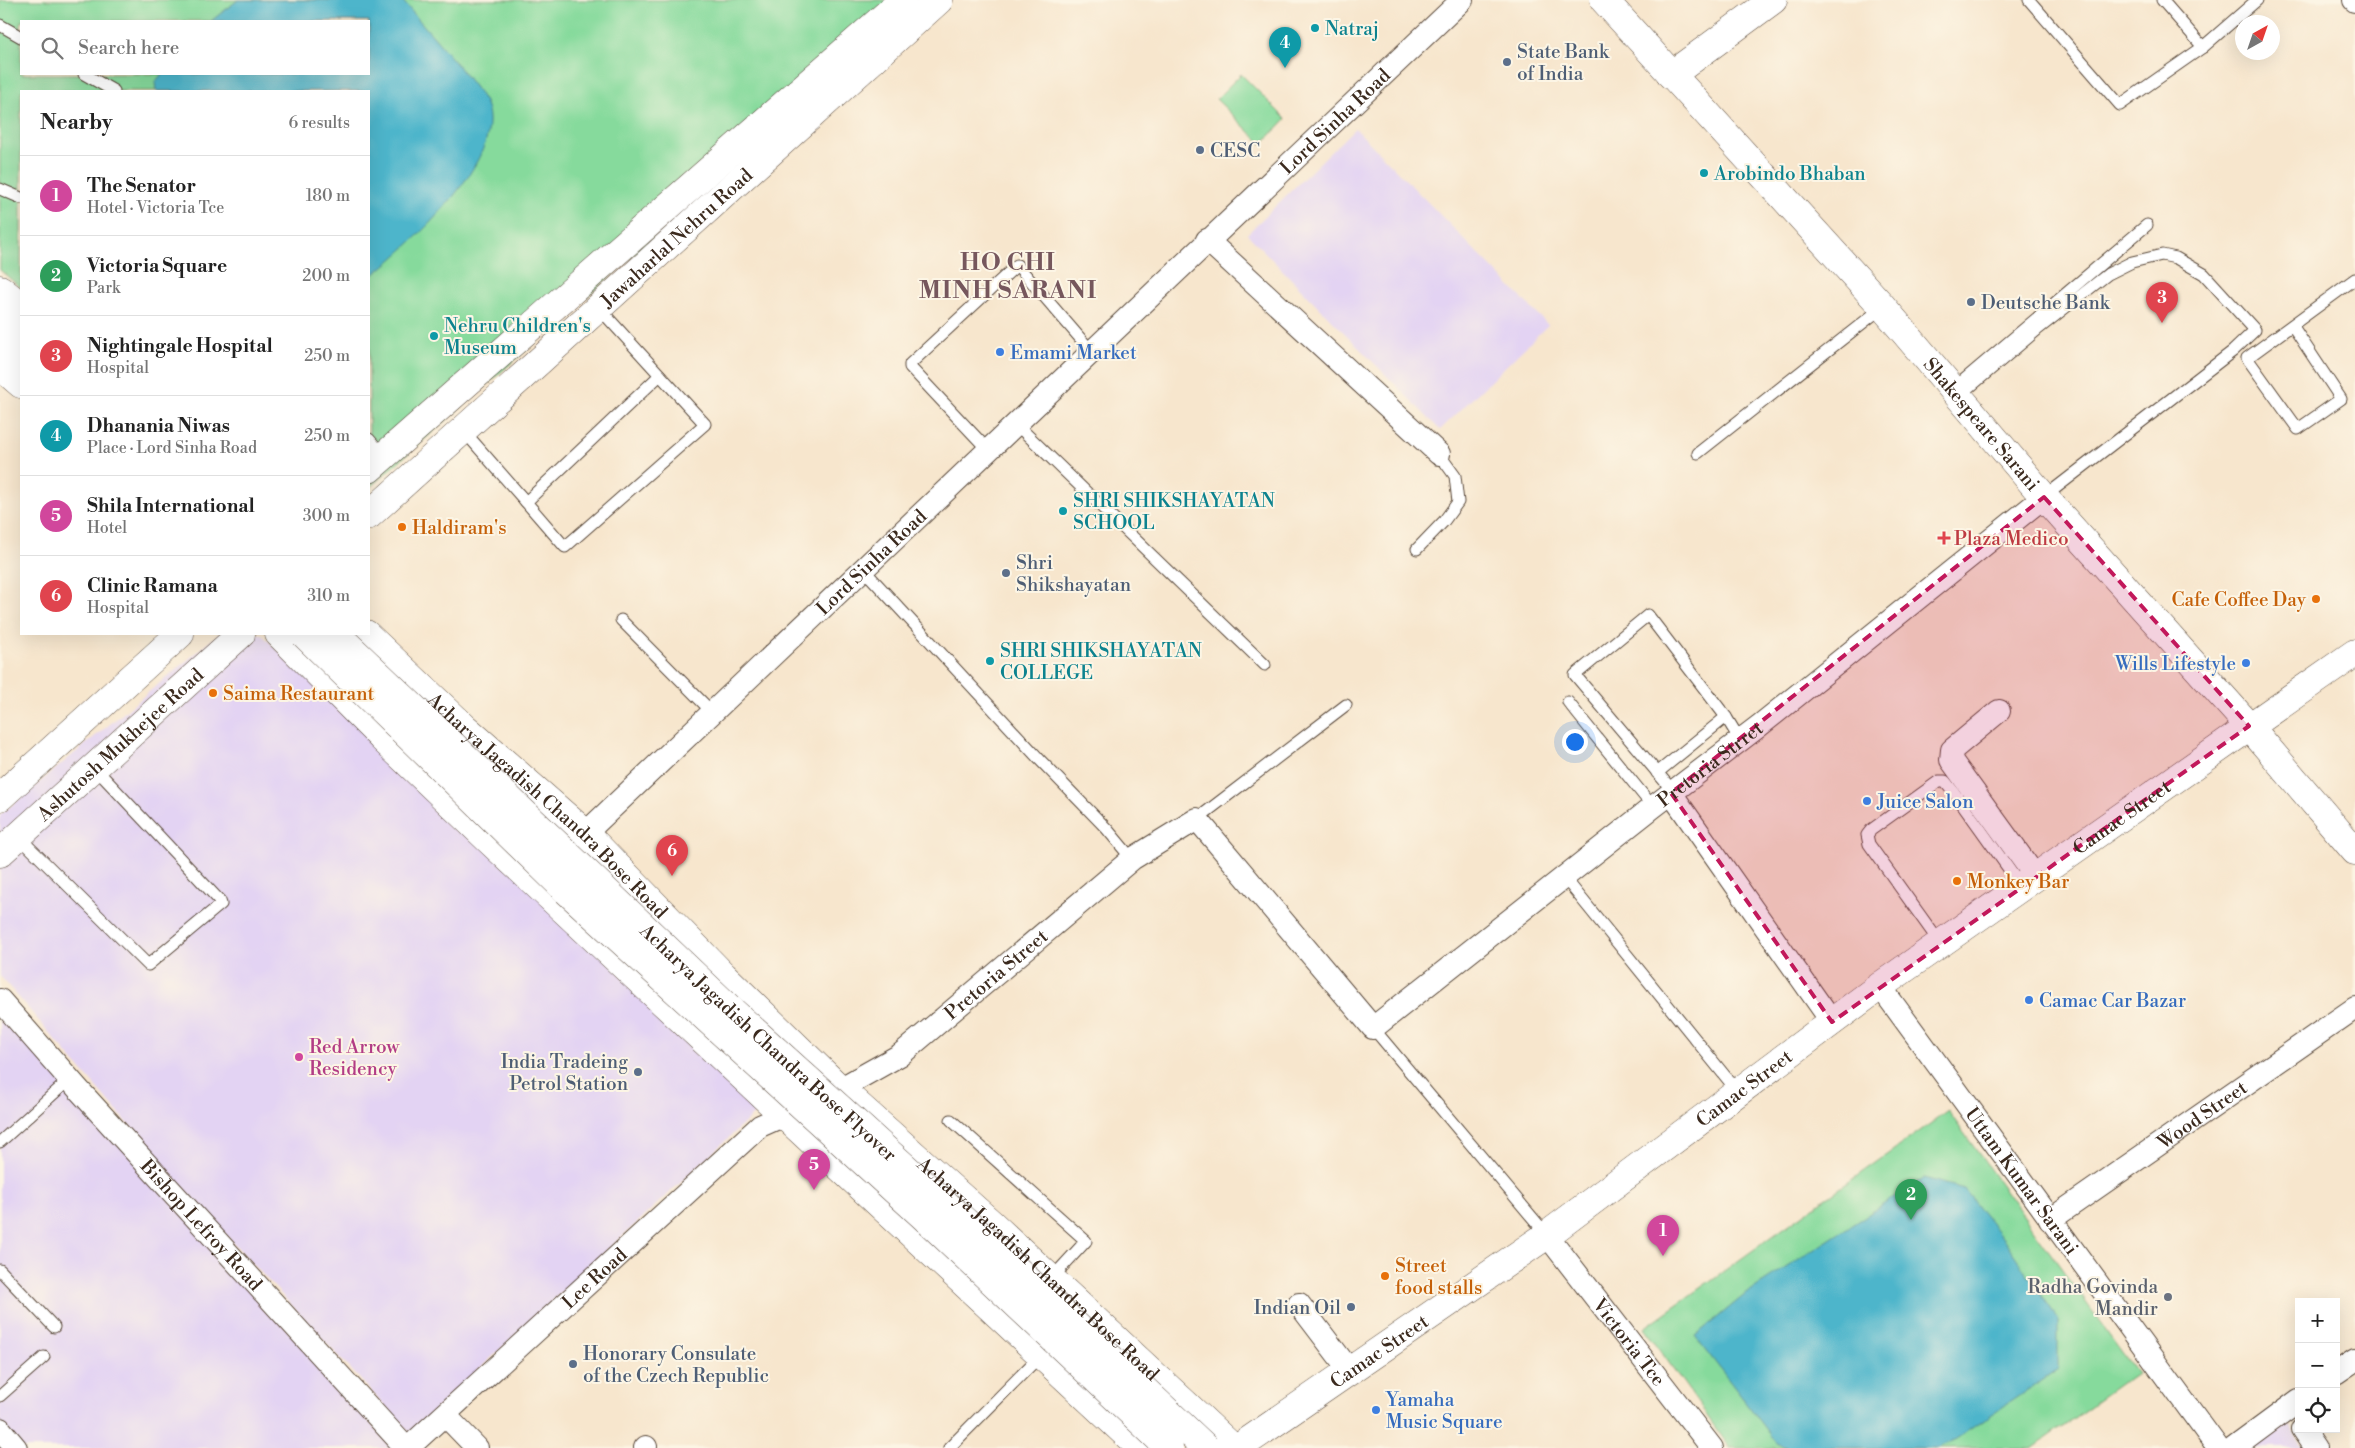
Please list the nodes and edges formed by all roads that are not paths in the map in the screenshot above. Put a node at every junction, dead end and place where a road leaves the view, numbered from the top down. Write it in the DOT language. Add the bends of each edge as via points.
graph roads {
  1 [pos="903,0"];
  2 [pos="938,0"];
  3 [pos="1462,0"];
  4 [pos="1604,0"];
  5 [pos="1774,0"];
  6 [pos="2029,0"];
  7 [pos="2162,0"];
  8 [pos="2257,0"];
  9 [pos="0,25"];
  10 [pos="20,36"];
  11 [pos="2203,47"];
  12 [pos="86,75"];
  13 [pos="1671,75"];
  14 [pos="112,90"];
  15 [pos="0,189"];
  16 [pos="20,198"];
  17 [pos="2147,225"];
  18 [pos="1207,240"];
  19 [pos="2355,279"];
  20 [pos="0,289"];
  21 [pos="20,305"];
  22 [pos="598,307"];
  23 [pos="1883,307"];
  24 [pos="0,315"];
  25 [pos="2292,325"];
  26 [pos="20,333"];
  27 [pos="0,344"];
  28 [pos="1092,352"];
  29 [pos="20,362"];
  30 [pos="0,366"];
  31 [pos="660,375"];
  32 [pos="20,383"];
  33 [pos="1955,394"];
  34 [pos="1017,424"];
  35 [pos="462,430"];
  36 [pos="989,451"];
  37 [pos="1698,453"];
  38 [pos="1439,454"];
  39 [pos="374,455"];
  40 [pos="2044,497"];
  41 [pos="526,502"];
  42 [pos="370,514"];
  43 [pos="1417,548"];
  44 [pos="864,570"];
  45 [pos="621,620"];
  46 [pos="179,635"];
  47 [pos="240,635"];
  48 [pos="280,635"];
  49 [pos="305,635"];
  50 [pos="337,635"];
  51 [pos="367,635"];
  52 [pos="2355,654"];
  53 [pos="1265,665"];
  54 [pos="1568,702"];
  55 [pos="1346,705"];
  56 [pos="1999,711"];
  57 [pos="713,713"];
  58 [pos="1726,716"];
  59 [pos="2249,726"];
  60 [pos="1740,740"];
  61 [pos="94,767"];
  62 [pos="1657,773"];
  63 [pos="1671,793"];
  64 [pos="0,797"];
  65 [pos="1653,807"];
  66 [pos="1197,819"];
  67 [pos="585,833"];
  68 [pos="9,844"];
  69 [pos="2355,851"];
  70 [pos="1132,860"];
  71 [pos="1564,877"];
  72 [pos="2028,881"];
  73 [pos="536,883"];
  74 [pos="1940,943"];
  75 [pos="1880,986"];
  76 [pos="0,1000"];
  77 [pos="2355,1008"];
  78 [pos="1832,1022"];
  79 [pos="1373,1028"];
  80 [pos="70,1079"];
  81 [pos="840,1090"];
  82 [pos="1738,1092"];
  83 [pos="785,1115"];
  84 [pos="951,1120"];
  85 [pos="0,1142"];
  86 [pos="2050,1220"];
  87 [pos="1547,1235"];
  88 [pos="0,1270"];
  89 [pos="1051,1279"];
  90 [pos="1299,1304"];
  91 [pos="54,1327"];
  92 [pos="1040,1356"];
  93 [pos="44,1357"];
  94 [pos="2355,1360"];
  95 [pos="2340,1370"];
  96 [pos="1350,1371"];
  97 [pos="0,1396"];
  98 [pos="2295,1411"];
  99 [pos="445,1414"];
  100 [pos="0,1430"];
  101 [pos="2305,1433"];
  102 [pos="16,1448"];
  103 [pos="407,1448"];
  104 [pos="477,1448"];
  105 [pos="949,1448"];
  106 [pos="1141,1448"];
  107 [pos="1169,1448"];
  108 [pos="1206,1448"];
  109 [pos="1233,1448"];
  110 [pos="1238,1448"];
  111 [pos="1712,1448"];
  112 [pos="2218,1448"];
  113 [pos="2234,1448"];
  114 [pos="2316,1448"];
  1 -- 39 [label="main road, Jawaharlal Nehru Road"];
  2 -- 22 [label="main road, Jawaharlal Nehru Road"];
  3 -- 18 [label="street, Lord Sinha Road"];
  4 -- 13 [label="main road, Shakespeare Sarani"];
  5 -- 13 [label="main road"];
  6 -- 11 [label="lane" via="2120,105"];
  7 -- 11 [label="lane"];
  8 -- 11 [label="lane"];
  9 -- 10 [label="lane"];
  12 -- 14 [label="lane"];
  13 -- 23 [label="main road, Shakespeare Sarani"];
  15 -- 16 [label="lane"];
  17 -- 33 [label="lane"];
  18 -- 28 [label="street, Lord Sinha Road"];
  18 -- 38 [label="street"];
  19 -- 25 [label="lane"];
  20 -- 21 [label="main road"];
  22 -- 31 [label="lane"];
  22 -- 35 [label="main road, Jawaharlal Nehru Road"];
  23 -- 33 [label="main road, Shakespeare Sarani"];
  23 -- 37 [label="lane"];
  24 -- 26 [label="main road"];
  25 -- 25 [label="lane" via="2248,358 2298,429 2341,399"];
  27 -- 29 [label="main road"];
  28 -- 34 [label="street, Lord Sinha Road"];
  28 -- 36 [label="lane" via="1017,265 910,364 910,368"];
  30 -- 32 [label="main road"];
  31 -- 41 [label="lane"];
  31 -- 41 [label="lane" via="705,424 565,546"];
  33 -- 40 [label="main road, Shakespeare Sarani"];
  33 -- 40 [label="lane" via="2108,274 2132,262 2162,255 2176,258 2204,274 2255,330"];
  34 -- 36 [label="street, Lord Sinha Road"];
  34 -- 53 [label="lane"];
  35 -- 41 [label="lane"];
  35 -- 42 [label="main road, Jawaharlal Nehru Road"];
  36 -- 44 [label="street, Lord Sinha Road"];
  38 -- 43 [label="lane" via="1455,476 1458,502"];
  40 -- 59 [label="main road, Shakespeare Sarani"];
  40 -- 60 [label="street, Pretoria Strret"];
  44 -- 57 [label="street, Lord Sinha Road"];
  44 -- 70 [label="lane" via="1107,829"];
  45 -- 57 [label="lane"];
  46 -- 64 [label="main road"];
  47 -- 61 [label="main road, Ashutosh Mukhejee Road"];
  48 -- 73 [label="main road"];
  49 -- 107 [label="main road, Acharya Jagadish Chandra Bose Flyover, bridge" via="567,891 971,1261"];
  50 -- 108 [label="main road, Acharya Jagadish Chandra Bose Flyover, bridge" via="724,1004 980,1235"];
  51 -- 67 [label="main road, Acharya Jagadish Chandra Bose Road" via="464,727"];
  52 -- 59 [label="main road, Camac Street"];
  54 -- 65 [label="lane"];
  55 -- 66 [label="lane"];
  56 -- 72 [label="street" via="1952,750 1952,760"];
  57 -- 67 [label="street, Lord Sinha Road"];
  58 -- 60 [label="lane"];
  58 -- 62 [label="lane"];
  58 -- 62 [label="lane" via="1648,614 1575,675"];
  59 -- 69 [label="main road, Shakespeare Sarani"];
  59 -- 72 [label="main road, Camac Street"];
  60 -- 63 [label="street, Pretoria Strret"];
  61 -- 68 [label="main road, Ashutosh Mukhejee Road"];
  61 -- 68 [label="lane" via="221,904 148,965"];
  62 -- 63 [label="lane"];
  63 -- 65 [label="street, Pretoria Strret"];
  63 -- 78 [label="street"];
  65 -- 71 [label="street, Pretoria Strret"];
  66 -- 70 [label="street, Pretoria Street"];
  66 -- 79 [label="street"];
  67 -- 73 [label="street, Lord Sinha Road"];
  67 -- 81 [label="main road, Acharya Jagadish Chandra Bose Road"];
  70 -- 81 [label="street, Pretoria Street" via="900,1055"];
  71 -- 79 [label="street, Pretoria Strret"];
  71 -- 82 [label="lane"];
  72 -- 74 [label="main road, Camac Street"];
  72 -- 74 [label="lane" via="1945,781 1932,786 1867,835 1869,844"];
  73 -- 83 [label="main road"];
  74 -- 75 [label="main road, Camac Street"];
  75 -- 78 [label="main road, Camac Street"];
  75 -- 86 [label="street, Uttam Kumar Sarani"];
  76 -- 80 [label="street, Bishop Lefroy Road"];
  77 -- 86 [label="street, Wood Street"];
  78 -- 82 [label="main road, Camac Street"];
  79 -- 87 [label="lane"];
  80 -- 85 [label="lane"];
  80 -- 103 [label="street, Bishop Lefroy Road"];
  81 -- 83 [label="street, Pretoria Street"];
  81 -- 89 [label="main road, Acharya Jagadish Chandra Bose Road"];
  82 -- 87 [label="main road, Camac Street"];
  83 -- 92 [label="main road"];
  83 -- 99 [label="street, Lee Road" via="760,1126"];
  84 -- 89 [label="lane" via="1086,1241"];
  86 -- 112 [label="street, Uttam Kumar Sarani"];
  87 -- 96 [label="main road, Camac Street"];
  87 -- 111 [label="street, Victoria Tce"];
  88 -- 91 [label="lane"];
  89 -- 109 [label="main road, Acharya Jagadish Chandra Bose Road"];
  90 -- 96 [label="street"];
  92 -- 105 [label="lane"];
  92 -- 106 [label="main road"];
  93 -- 97 [label="lane"];
  94 -- 95 [label="street"];
  96 -- 110 [label="main road, Camac Street"];
  98 -- 113 [label="street"];
  99 -- 103 [label="street, Lee Road"];
  99 -- 104 [label="street"];
  100 -- 102 [label="street"];
  101 -- 114 [label="street"];
}
